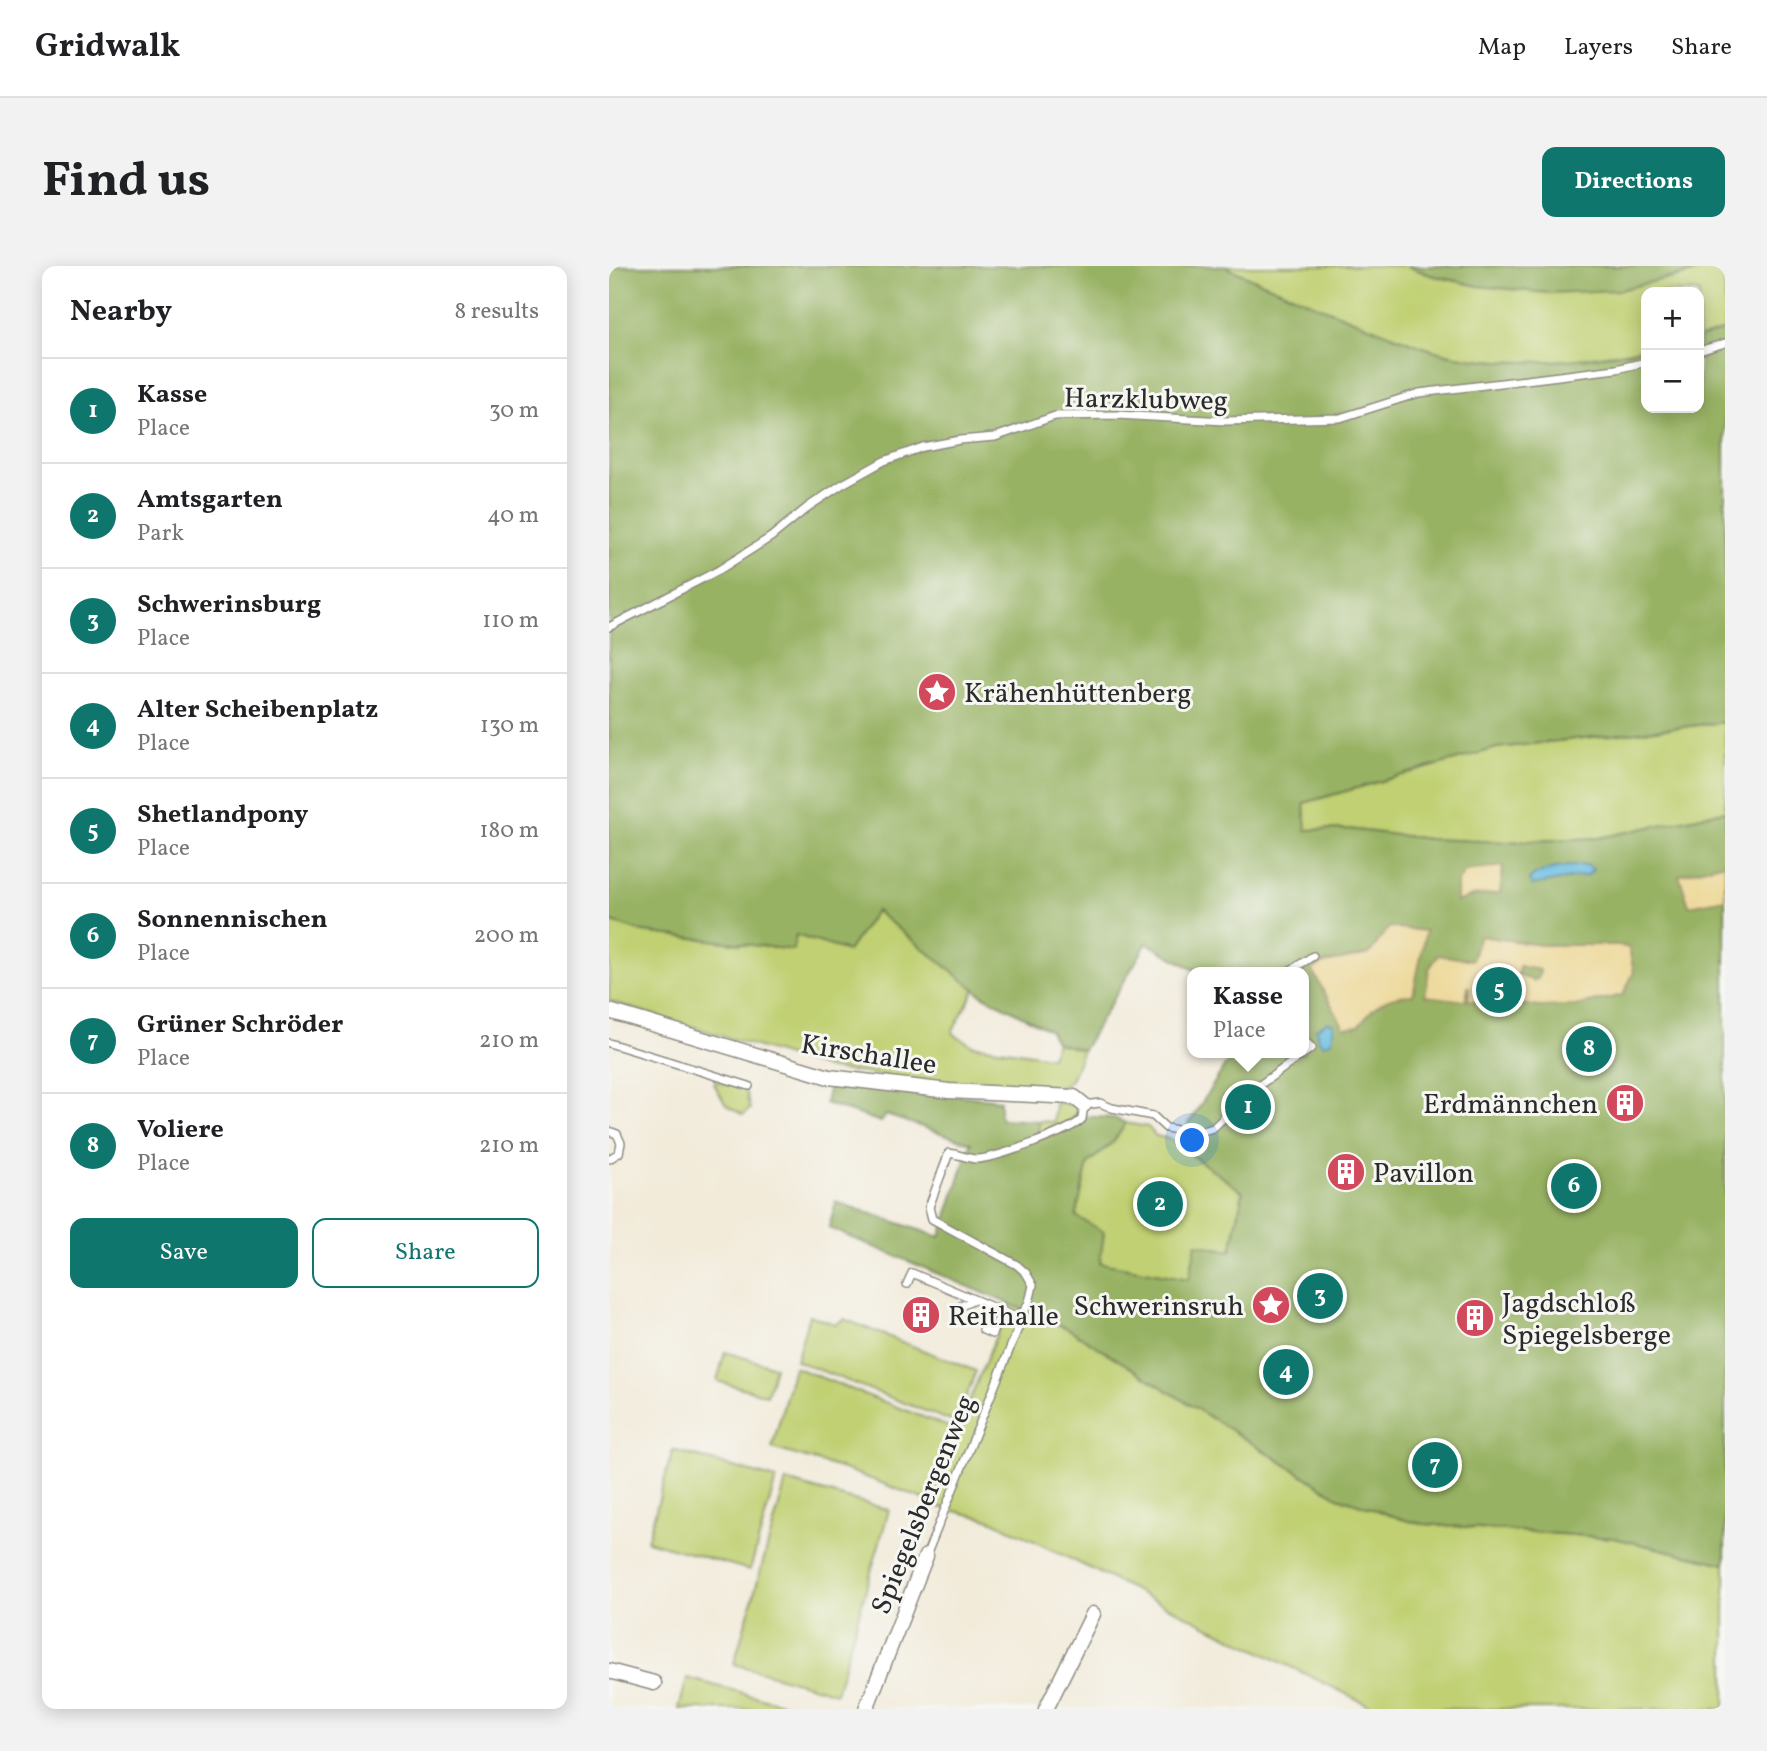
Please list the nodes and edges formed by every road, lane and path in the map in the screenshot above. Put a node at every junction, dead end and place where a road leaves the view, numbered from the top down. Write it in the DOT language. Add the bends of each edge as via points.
graph roads {
  1 [pos="1725,343"];
  2 [pos="1702,350"];
  3 [pos="1641,363"];
  4 [pos="609,627"];
  5 [pos="1313,956"];
  6 [pos="1295,967"];
  7 [pos="609,1011"];
  8 [pos="609,1042"];
  9 [pos="1298,1058"];
  10 [pos="750,1086"];
  11 [pos="1084,1105"];
  12 [pos="609,1131"];
  13 [pos="609,1159"];
  14 [pos="907,1284"];
  15 [pos="974,1300"];
  16 [pos="961,1306"];
  17 [pos="1002,1310"];
  18 [pos="1016,1317"];
  19 [pos="983,1330"];
  20 [pos="926,1556"];
  21 [pos="1093,1614"];
  22 [pos="609,1671"];
  23 [pos="654,1683"];
  24 [pos="866,1709"];
  25 [pos="1046,1709"];
  1 -- 2 [label="lane"];
  3 -- 4 [label="lane, Harzklubweg" via="1419,393 1340,418 1225,421 1055,416 995,437 923,447 884,461 841,485 719,570"];
  5 -- 6 [label="lane"];
  7 -- 11 [label="street, Kirschallee" via="829,1077 949,1091 1074,1097"];
  8 -- 10 [label="lane"];
  9 -- 11 [label="lane" via="1254,1089 1213,1128 1196,1133 1166,1128 1153,1116 1100,1103"];
  11 -- 18 [label="lane, Spiegelsbergenweg" via="1082,1119 1071,1128 993,1156 977,1159 949,1153 929,1207 932,1219 1026,1273 1033,1285 1029,1305"];
  12 -- 13 [label="lane" via="617,1134 621,1143 619,1153"];
  14 -- 15 [label="lane" via="912,1273"];
  15 -- 16 [label="lane"];
  15 -- 17 [label="lane"];
  17 -- 18 [label="lane"];
  17 -- 19 [label="lane" via="992,1334"];
  18 -- 20 [label="lane, Spiegelsbergenweg" via="1019,1326"];
  20 -- 24 [label="street, Spiegelsbergenweg"];
  21 -- 25 [label="street"];
  22 -- 23 [label="street"];
}
